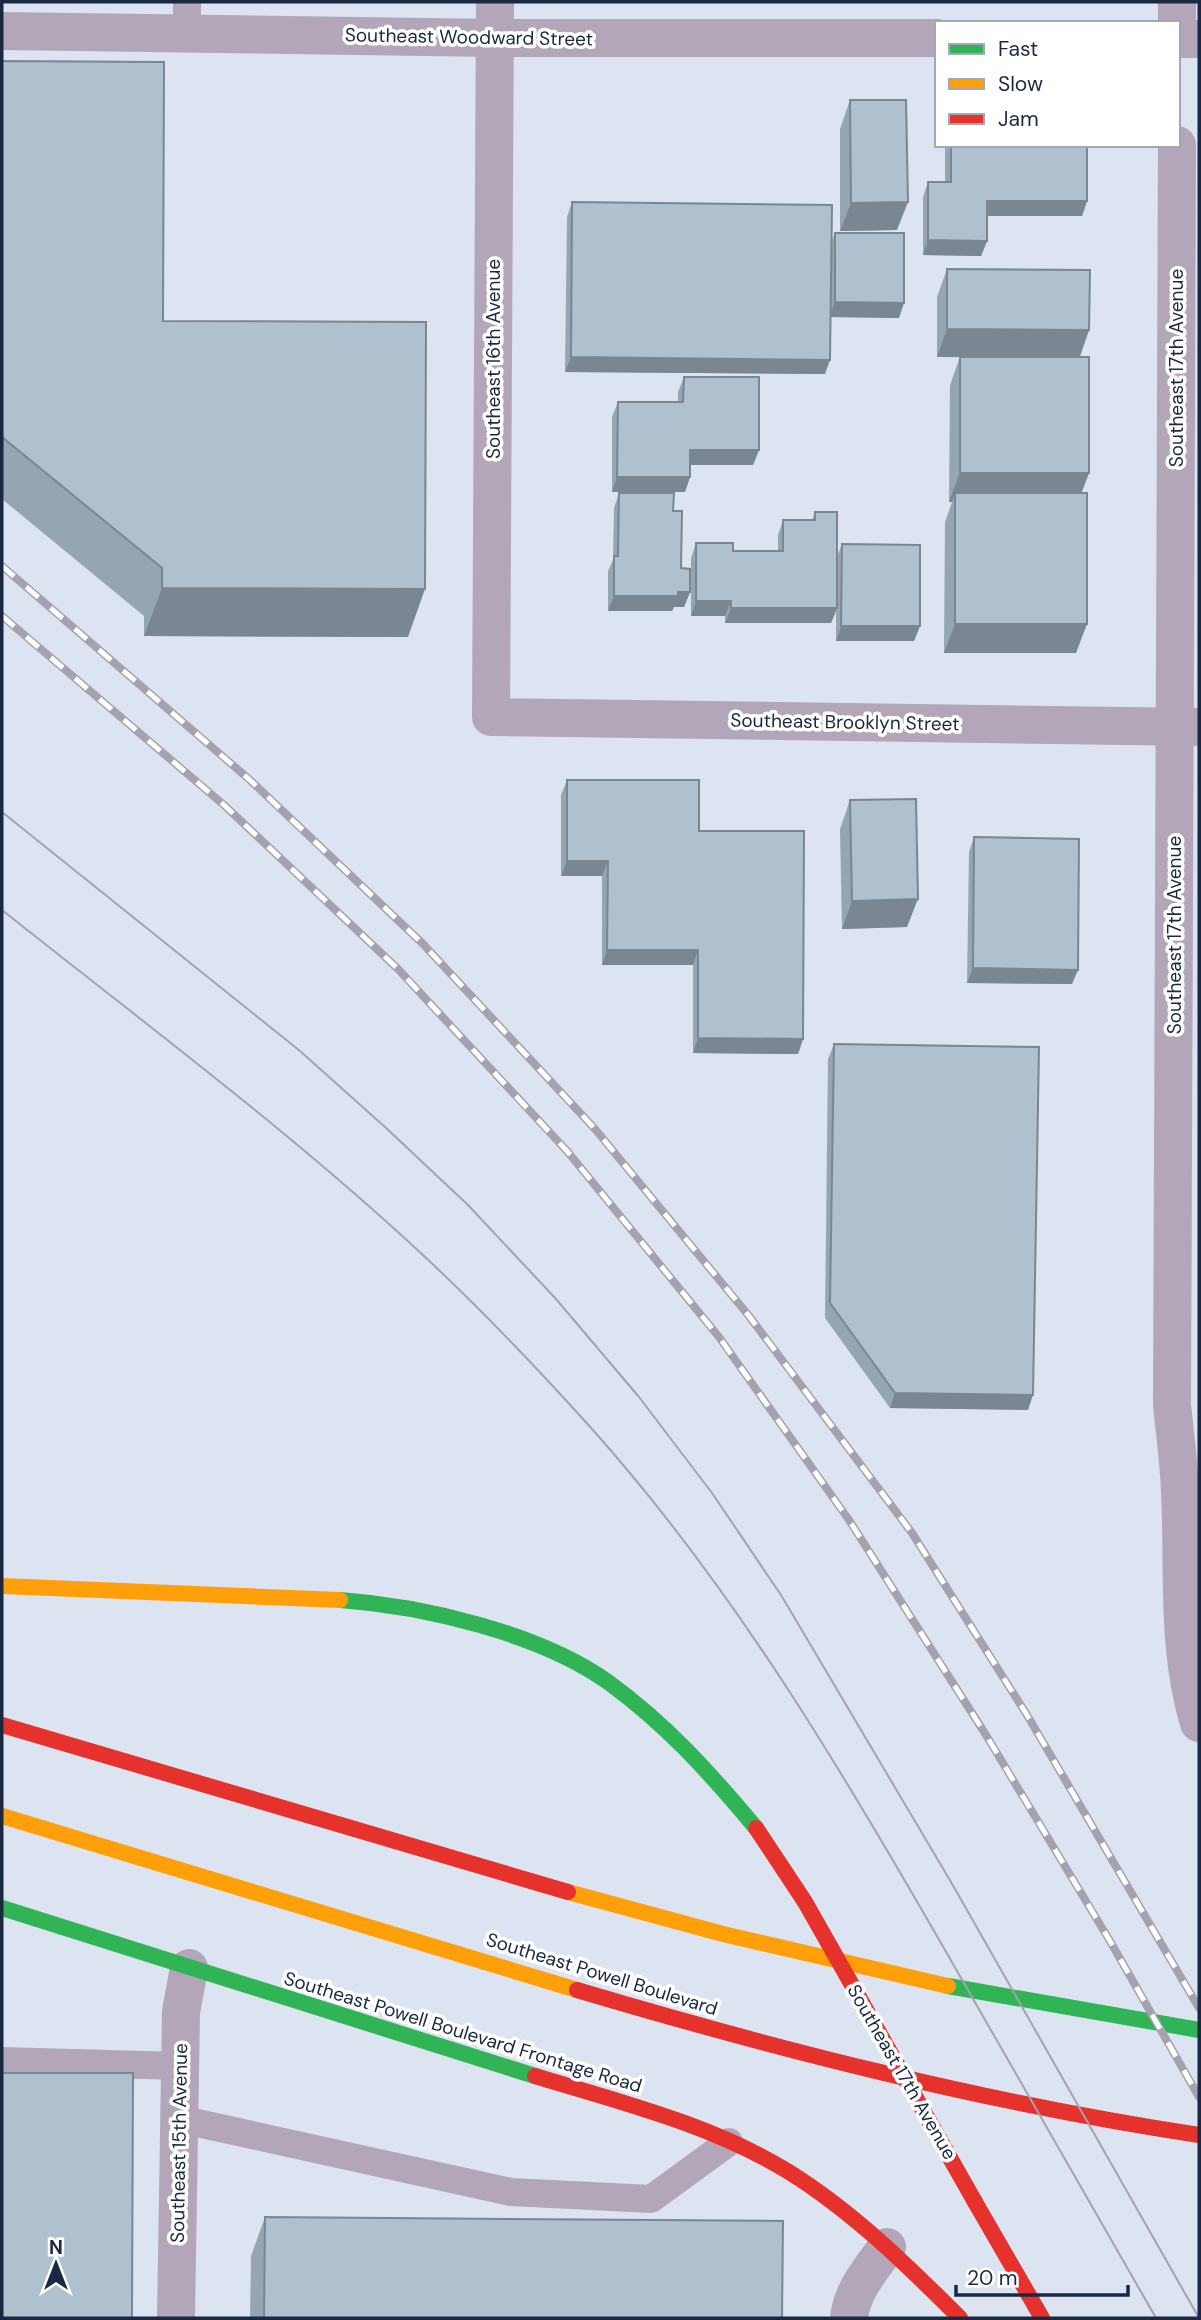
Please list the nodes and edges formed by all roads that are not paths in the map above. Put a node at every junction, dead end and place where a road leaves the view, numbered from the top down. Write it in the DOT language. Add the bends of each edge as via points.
graph roads {
  1 [pos="1177,2"];
  2 [pos="187,17"];
  3 [pos="495,20"];
  4 [pos="1177,21"];
  5 [pos="2,31"];
  6 [pos="935,38"];
  7 [pos="1180,39"];
  8 [pos="1199,39"];
  9 [pos="1177,147"];
  10 [pos="491,717"];
  11 [pos="1187,727"];
  12 [pos="1186,1405"];
  13 [pos="2,1586"];
  14 [pos="1199,1723"];
  15 [pos="2,1725"];
  16 [pos="2,1816"];
  17 [pos="2,1908"];
  18 [pos="189,1968"];
  19 [pos="1199,2030"];
  20 [pos="2,2061"];
  21 [pos="180,2066"];
  22 [pos="179,2119"];
  23 [pos="1199,2135"];
  24 [pos="729,2143"];
  25 [pos="887,2247"];
  26 [pos="176,2318"];
  27 [pos="849,2318"];
  28 [pos="960,2318"];
  29 [pos="1042,2318"];
  1 -- 4 [label="street"];
  2 -- 3 [label="street, Southeast Woodward Street"];
  2 -- 5 [label="street, Southeast Woodward Street"];
  3 -- 6 [label="street, Southeast Woodward Street"];
  3 -- 10 [label="street, Southeast 16th Avenue"];
  7 -- 8 [label="street"];
  9 -- 11 [label="street, Southeast 17th Avenue"];
  10 -- 11 [label="street, Southeast Brooklyn Street"];
  11 -- 12 [label="street, Southeast 17th Avenue"];
  12 -- 14 [label="street, Southeast 17th Avenue" via="1181,1616 1185,1663"];
  13 -- 29 [label="street, Southeast 17th Avenue, bridge" via="343,1600 431,1612 558,1654 617,1689 704,1766 756,1828 805,1902"];
  15 -- 19 [label="street" via="523,1881 723,1934 951,1987"];
  16 -- 23 [label="street, Southeast Powell Boulevard" via="704,2028 954,2090"];
  17 -- 18 [label="street, Southeast Powell Boulevard Frontage Road"];
  18 -- 21 [label="street, Southeast 15th Avenue" via="181,2012"];
  18 -- 24 [label="street, Southeast Powell Boulevard Frontage Road" via="644,2110"];
  20 -- 21 [label="lane"];
  21 -- 22 [label="street, Southeast 15th Avenue"];
  22 -- 24 [label="lane" via="511,2192 651,2199"];
  22 -- 26 [label="street, Southeast 15th Avenue"];
  24 -- 25 [label="street, Southeast Powell Boulevard Frontage Road" via="787,2171"];
  25 -- 27 [label="street" via="862,2281"];
  25 -- 28 [label="street"];
}
